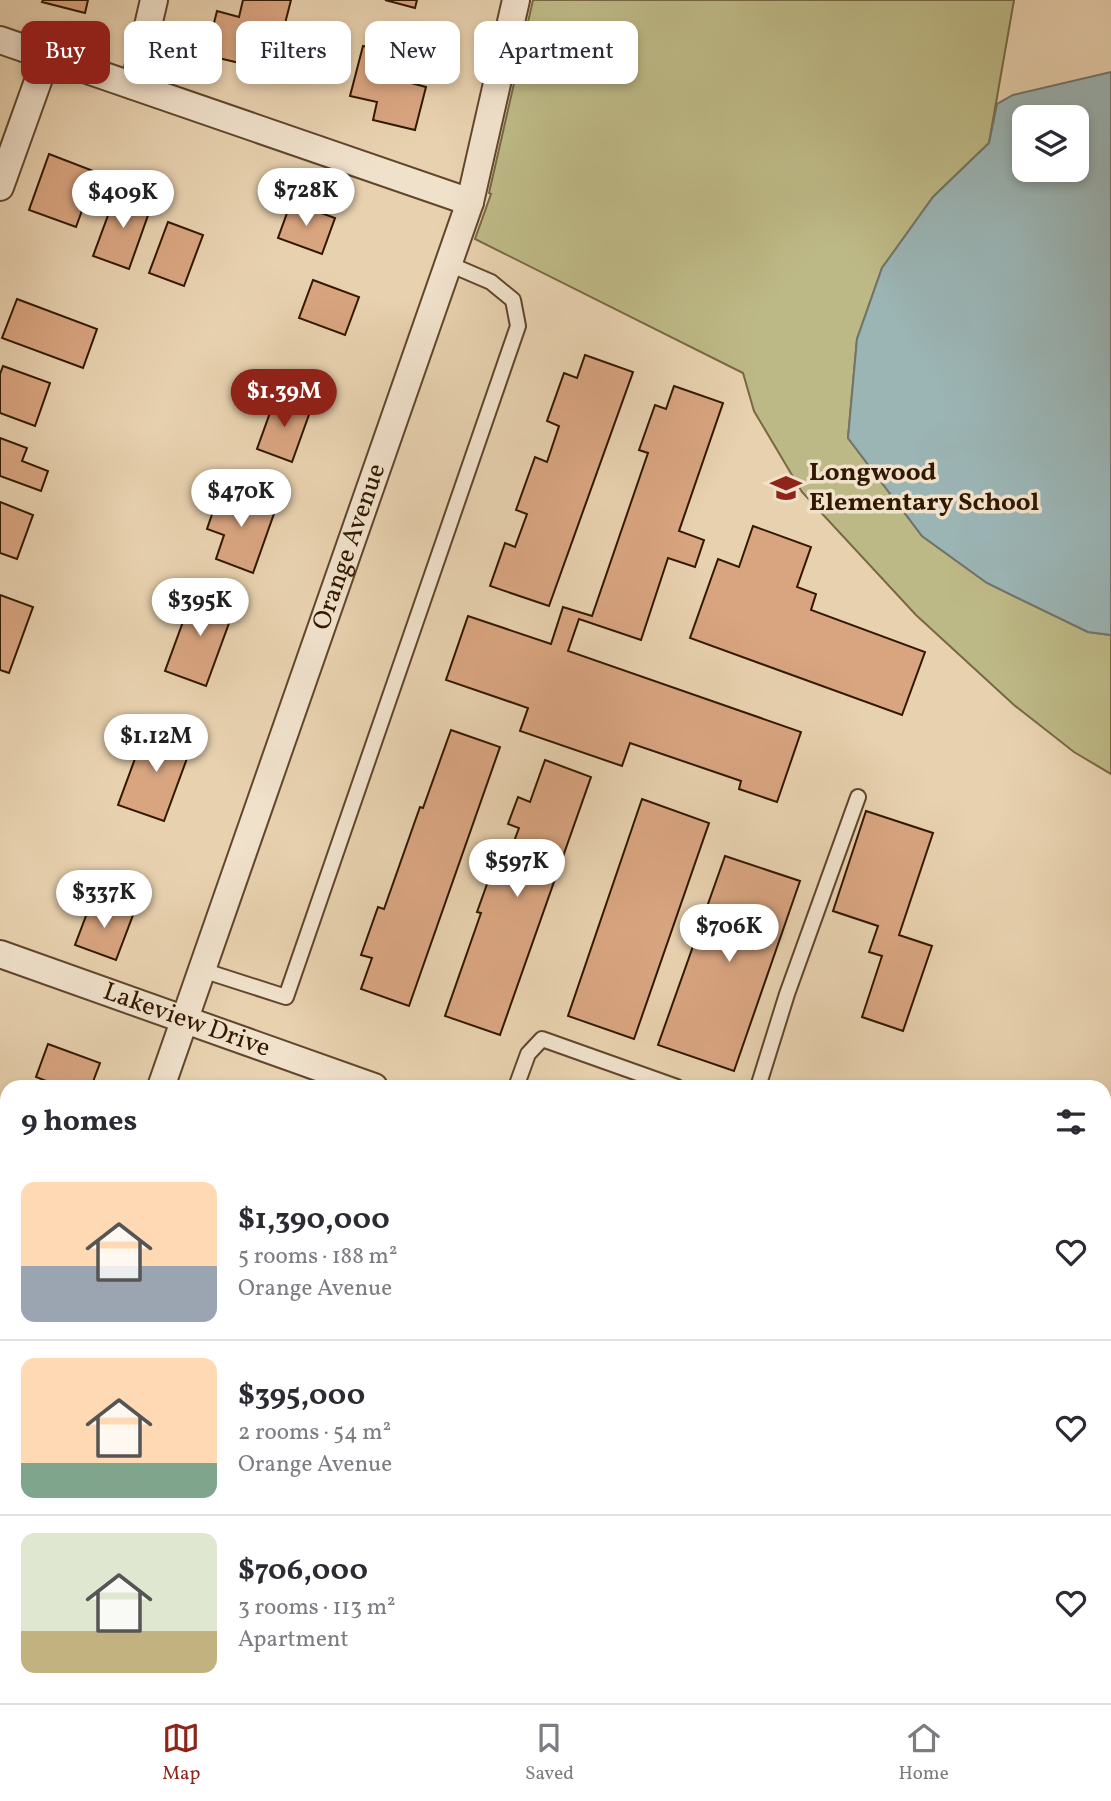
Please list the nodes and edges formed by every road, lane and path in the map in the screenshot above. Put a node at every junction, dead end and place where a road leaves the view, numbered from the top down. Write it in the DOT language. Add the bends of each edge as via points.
graph roads {
  1 [pos="154,0"];
  2 [pos="516,0"];
  3 [pos="0,40"];
  4 [pos="21,47"];
  5 [pos="110,78"];
  6 [pos="37,84"];
  7 [pos="134,86"];
  8 [pos="0,187"];
  9 [pos="470,202"];
  10 [pos="449,264"];
  11 [pos="858,797"];
  12 [pos="0,954"];
  13 [pos="202,970"];
  14 [pos="185,1019"];
  15 [pos="163,1080"];
  16 [pos="355,1080"];
  17 [pos="519,1080"];
  18 [pos="657,1080"];
  19 [pos="760,1080"];
  1 -- 7 [label="street"];
  2 -- 9 [label="street, Orange Avenue"];
  3 -- 4 [label="street"];
  5 -- 7 [label="street"];
  6 -- 8 [label="street"];
  7 -- 9 [label="street"];
  9 -- 10 [label="street, Orange Avenue"];
  10 -- 13 [label="street, Orange Avenue"];
  10 -- 13 [label="lane" via="491,282 513,300 518,326 286,997"];
  11 -- 19 [label="lane"];
  12 -- 14 [label="street, Lakeview Drive"];
  13 -- 14 [label="street, Orange Avenue"];
  14 -- 15 [label="street, Orange Avenue"];
  14 -- 16 [label="street, Lakeview Drive"];
  17 -- 18 [label="lane" via="528,1054 542,1039"];
}
